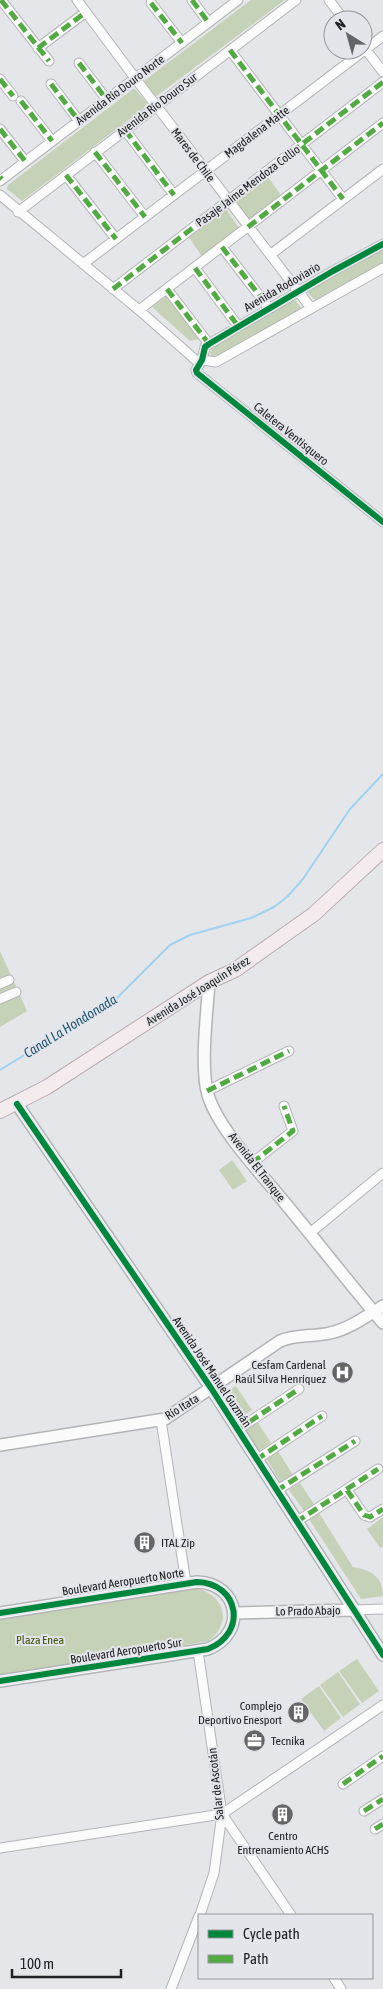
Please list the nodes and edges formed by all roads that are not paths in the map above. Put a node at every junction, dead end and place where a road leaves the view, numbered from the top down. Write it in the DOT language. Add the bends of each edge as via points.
graph roads {
  1 [pos="1,0"];
  2 [pos="77,0"];
  3 [pos="192,0"];
  4 [pos="238,0"];
  5 [pos="296,0"];
  6 [pos="151,3"];
  7 [pos="86,12"];
  8 [pos="208,22"];
  9 [pos="182,42"];
  10 [pos="38,48"];
  11 [pos="230,50"];
  12 [pos="373,59"];
  13 [pos="349,60"];
  14 [pos="49,62"];
  15 [pos="79,63"];
  16 [pos="383,72"];
  17 [pos="135,78"];
  18 [pos="0,80"];
  19 [pos="383,82"];
  20 [pos="51,84"];
  21 [pos="13,96"];
  22 [pos="107,100"];
  23 [pos="21,101"];
  24 [pos="156,106"];
  25 [pos="279,115"];
  26 [pos="79,121"];
  27 [pos="383,123"];
  28 [pos="0,129"];
  29 [pos="125,130"];
  30 [pos="52,141"];
  31 [pos="302,145"];
  32 [pos="95,152"];
  33 [pos="25,161"];
  34 [pos="383,169"];
  35 [pos="322,170"];
  36 [pos="206,171"];
  37 [pos="66,175"];
  38 [pos="1,179"];
  39 [pos="0,195"];
  40 [pos="174,195"];
  41 [pos="343,199"];
  42 [pos="228,201"];
  43 [pos="18,212"];
  44 [pos="145,217"];
  45 [pos="248,227"];
  46 [pos="116,239"];
  47 [pos="383,244"];
  48 [pos="222,247"];
  49 [pos="270,255"];
  50 [pos="84,264"];
  51 [pos="195,268"];
  52 [pos="383,268"];
  53 [pos="113,288"];
  54 [pos="167,290"];
  55 [pos="298,291"];
  56 [pos="269,308"];
  57 [pos="311,308"];
  58 [pos="139,310"];
  59 [pos="238,326"];
  60 [pos="209,344"];
  61 [pos="200,362"];
  62 [pos="383,522"];
  63 [pos="383,850"];
  64 [pos="9,980"];
  65 [pos="209,982"];
  66 [pos="0,984"];
  67 [pos="16,992"];
  68 [pos="0,999"];
  69 [pos="289,1051"];
  70 [pos="207,1090"];
  71 [pos="17,1104"];
  72 [pos="284,1106"];
  73 [pos="0,1111"];
  74 [pos="252,1162"];
  75 [pos="383,1173"];
  76 [pos="310,1233"];
  77 [pos="378,1309"];
  78 [pos="383,1323"];
  79 [pos="211,1388"];
  80 [pos="299,1389"];
  81 [pos="322,1416"];
  82 [pos="161,1420"];
  83 [pos="237,1430"];
  84 [pos="355,1441"];
  85 [pos="0,1445"];
  86 [pos="256,1460"];
  87 [pos="378,1469"];
  88 [pos="346,1490"];
  89 [pos="276,1491"];
  90 [pos="383,1509"];
  91 [pos="296,1522"];
  92 [pos="186,1583"];
  93 [pos="383,1609"];
  94 [pos="353,1610"];
  95 [pos="0,1612"];
  96 [pos="234,1613"];
  97 [pos="198,1651"];
  98 [pos="383,1655"];
  99 [pos="0,1681"];
  100 [pos="383,1705"];
  101 [pos="383,1756"];
  102 [pos="343,1784"];
  103 [pos="383,1799"];
  104 [pos="364,1811"];
  105 [pos="222,1814"];
  106 [pos="236,1834"];
  107 [pos="220,1836"];
  108 [pos="0,1848"];
  109 [pos="201,1914"];
  110 [pos="290,1914"];
  111 [pos="198,1921"];
  112 [pos="171,1989"];
  1 -- 10 [label="street"];
  2 -- 7 [label="street, Mares de Chile"];
  3 -- 8 [label="street"];
  4 -- 8 [label="street, Avenida Río Douro Norte"];
  5 -- 11 [label="street, Avenida Río Douro Sur"];
  6 -- 9 [label="street"];
  7 -- 10 [label="street"];
  7 -- 17 [label="street, Mares de Chile"];
  8 -- 9 [label="street, Avenida Río Douro Norte"];
  9 -- 17 [label="street, Avenida Río Douro Norte"];
  10 -- 14 [label="street"];
  11 -- 24 [label="street, Avenida Río Douro Sur"];
  11 -- 25 [label="street"];
  12 -- 16 [label="street"];
  13 -- 25 [label="street, Magdalena Matte"];
  15 -- 22 [label="street"];
  17 -- 22 [label="street, Avenida Río Douro Norte"];
  17 -- 24 [label="street, Mares de Chile"];
  18 -- 21 [label="street"];
  19 -- 31 [label="street, Pasaje Jaime Mendoza Collio"];
  20 -- 26 [label="street"];
  22 -- 26 [label="street, Avenida Río Douro Norte"];
  23 -- 30 [label="street"];
  24 -- 29 [label="street, Avenida Río Douro Sur"];
  24 -- 36 [label="street, Mares de Chile"];
  25 -- 31 [label="street"];
  25 -- 36 [label="street, Magdalena Matte"];
  26 -- 30 [label="street, Avenida Río Douro Norte"];
  27 -- 35 [label="street"];
  28 -- 33 [label="street"];
  29 -- 32 [label="street, Avenida Río Douro Sur"];
  29 -- 40 [label="street"];
  30 -- 33 [label="street, Avenida Río Douro Norte"];
  31 -- 35 [label="street"];
  31 -- 42 [label="street, Pasaje Jaime Mendoza Collio"];
  32 -- 37 [label="street, Avenida Río Douro Sur"];
  32 -- 44 [label="street"];
  33 -- 38 [label="street, Avenida Río Douro Norte"];
  34 -- 41 [label="street"];
  35 -- 41 [label="street"];
  35 -- 45 [label="street"];
  36 -- 40 [label="street, Magdalena Matte"];
  36 -- 42 [label="street, Mares de Chile"];
  37 -- 43 [label="street, Avenida Río Douro Sur"];
  37 -- 46 [label="street"];
  39 -- 43 [label="street, Caletera Ventisquero"];
  40 -- 44 [label="street, Magdalena Matte"];
  41 -- 49 [label="street"];
  42 -- 45 [label="street, Mares de Chile"];
  42 -- 53 [label="street, Pasaje Jaime Mendoza Collio"];
  43 -- 50 [label="street, Caletera Ventisquero"];
  44 -- 46 [label="street, Magdalena Matte"];
  45 -- 48 [label="street"];
  45 -- 49 [label="street, Mares de Chile"];
  46 -- 50 [label="street, Magdalena Matte"];
  47 -- 55 [label="street, Avenida Rodoviario"];
  48 -- 51 [label="street"];
  48 -- 56 [label="street"];
  49 -- 55 [label="street, Mares de Chile"];
  50 -- 53 [label="street, Caletera Ventisquero"];
  51 -- 54 [label="street"];
  51 -- 59 [label="street"];
  52 -- 57 [label="street"];
  53 -- 58 [label="street, Caletera Ventisquero"];
  54 -- 58 [label="street"];
  54 -- 60 [label="street"];
  55 -- 56 [label="street, Avenida Rodoviario"];
  55 -- 57 [label="street, Mares de Chile"];
  56 -- 59 [label="street, Avenida Rodoviario"];
  57 -- 61 [label="street" via="216,362"];
  58 -- 61 [label="street, Caletera Ventisquero"];
  59 -- 60 [label="street, Avenida Rodoviario"];
  60 -- 61 [label="street"];
  61 -- 62 [label="street, Caletera Ventisquero" via="197,373"];
  63 -- 65 [label="main road, Avenida José Joaquín Pérez" via="314,914 235,970"];
  64 -- 66 [label="street"];
  65 -- 70 [label="street, Avenida El Tranque" via="205,1055"];
  65 -- 71 [label="main road, Avenida José Joaquín Pérez" via="47,1088"];
  67 -- 68 [label="street"];
  69 -- 70 [label="street"];
  70 -- 74 [label="street, Avenida El Tranque" via="221,1120"];
  71 -- 73 [label="main road, Avenida José Joaquín Pérez"];
  71 -- 79 [label="street, Avenida José Manuel Guzmán"];
  72 -- 74 [label="street" via="293,1127 292,1133"];
  74 -- 76 [label="street, Avenida El Tranque"];
  75 -- 76 [label="street"];
  76 -- 77 [label="street, Avenida El Tranque"];
  77 -- 78 [label="street, Avenida El Tranque"];
  77 -- 79 [label="street, Río Itata" via="340,1330 286,1338"];
  79 -- 82 [label="street, Río Itata"];
  79 -- 83 [label="street, Avenida José Manuel Guzmán"];
  80 -- 83 [label="street"];
  81 -- 86 [label="street"];
  82 -- 85 [label="street, Río Itata"];
  82 -- 92 [label="street"];
  83 -- 86 [label="street, Avenida José Manuel Guzmán"];
  84 -- 89 [label="street"];
  86 -- 89 [label="street, Avenida José Manuel Guzmán"];
  87 -- 88 [label="street"];
  88 -- 90 [label="street" via="364,1515 372,1516"];
  88 -- 91 [label="street"];
  89 -- 91 [label="street, Avenida José Manuel Guzmán"];
  91 -- 94 [label="street, Avenida José Manuel Guzmán"];
  92 -- 95 [label="street, Boulevard Aeropuerto Norte"];
  92 -- 96 [label="street, Boulevard Aeropuerto Norte" via="204,1582 218,1588 229,1599"];
  93 -- 94 [label="street, Lo Prado Abajo"];
  94 -- 96 [label="street, Lo Prado Abajo"];
  94 -- 98 [label="street, Avenida José Manuel Guzmán"];
  96 -- 97 [label="street, Boulevard Aeropuerto Sur" via="230,1631 222,1641"];
  97 -- 99 [label="street, Boulevard Aeropuerto Sur"];
  97 -- 105 [label="street, Salar de Ascotán"];
  100 -- 105 [label="street"];
  101 -- 102 [label="street"];
  103 -- 104 [label="street"];
  105 -- 106 [label="street"];
  105 -- 107 [label="street, Salar de Ascotán"];
  105 -- 108 [label="street"];
  106 -- 107 [label="street"];
  106 -- 110 [label="street"];
  107 -- 109 [label="street, Salar de Ascotán" via="214,1873"];
  111 -- 112 [label="street, Salar de Ascotán"];
}
